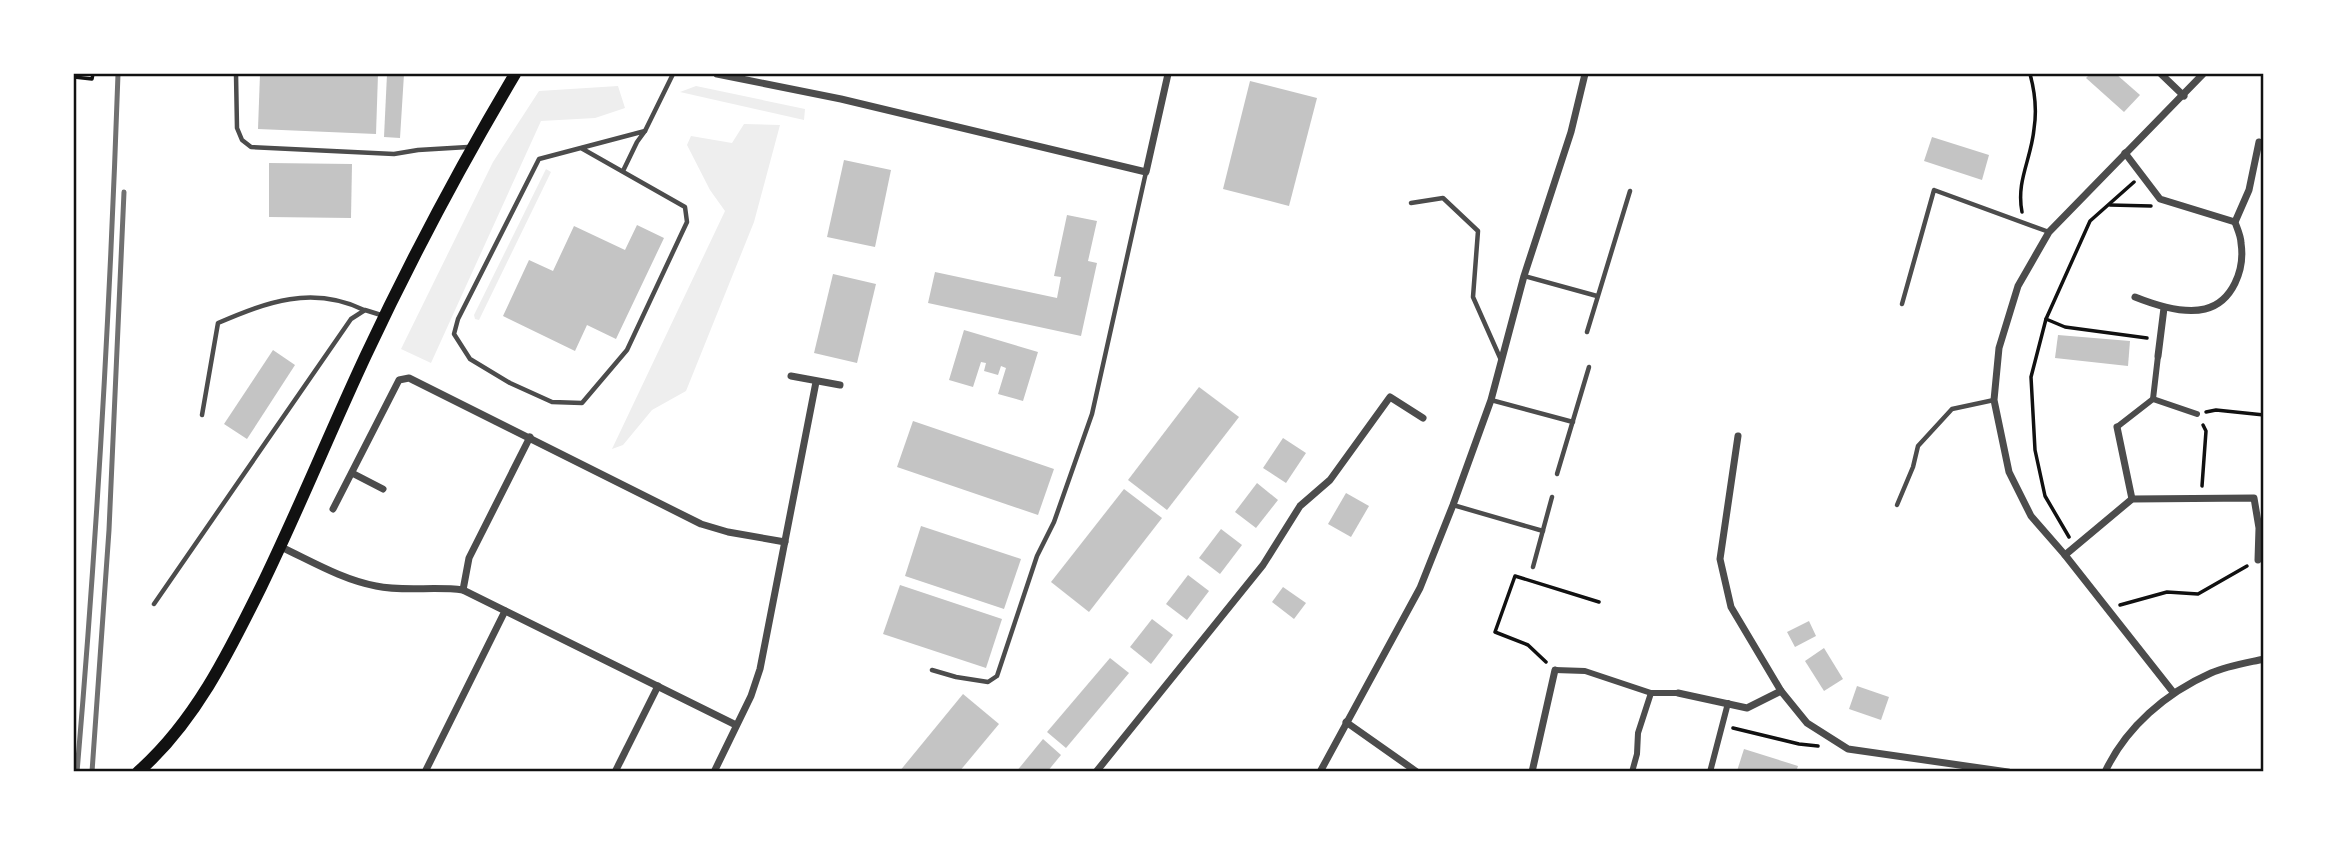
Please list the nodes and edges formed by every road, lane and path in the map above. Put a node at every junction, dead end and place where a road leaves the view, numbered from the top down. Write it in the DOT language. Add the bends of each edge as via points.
graph roads {
  1 [pos="93,74"];
  2 [pos="236,74"];
  3 [pos="515,74"];
  4 [pos="673,74"];
  5 [pos="718,74"];
  6 [pos="1168,74"];
  7 [pos="1585,74"];
  8 [pos="2031,74"];
  9 [pos="2161,74"];
  10 [pos="2203,74"];
  11 [pos="74,77"];
  12 [pos="2184,96"];
  13 [pos="645,131"];
  14 [pos="2259,142"];
  15 [pos="472,147"];
  16 [pos="581,149"];
  17 [pos="2125,153"];
  18 [pos="622,172"];
  19 [pos="1146,172"];
  20 [pos="2141,175"];
  21 [pos="1630,191"];
  22 [pos="2160,199"];
  23 [pos="1411,204"];
  24 [pos="2108,205"];
  25 [pos="2235,222"];
  26 [pos="2024,223"];
  27 [pos="2049,232"];
  28 [pos="1524,276"];
  29 [pos="1597,296"];
  30 [pos="2135,298"];
  31 [pos="1902,304"];
  32 [pos="2164,308"];
  33 [pos="365,310"];
  34 [pos="385,317"];
  35 [pos="2046,319"];
  36 [pos="1587,332"];
  37 [pos="2160,340"];
  38 [pos="2158,356"];
  39 [pos="1502,362"];
  40 [pos="1589,367"];
  41 [pos="791,376"];
  42 [pos="816,382"];
  43 [pos="840,385"];
  44 [pos="2153,399"];
  45 [pos="1491,400"];
  46 [pos="1994,400"];
  47 [pos="2197,414"];
  48 [pos="202,415"];
  49 [pos="2263,415"];
  50 [pos="1423,418"];
  51 [pos="1573,422"];
  52 [pos="2117,427"];
  53 [pos="1738,436"];
  54 [pos="530,437"];
  55 [pos="352,473"];
  56 [pos="1557,474"];
  57 [pos="383,489"];
  58 [pos="1552,497"];
  59 [pos="2201,498"];
  60 [pos="2132,499"];
  61 [pos="1453,505"];
  62 [pos="1897,505"];
  63 [pos="333,509"];
  64 [pos="1543,531"];
  65 [pos="785,542"];
  66 [pos="281,547"];
  67 [pos="2075,547"];
  68 [pos="2065,555"];
  69 [pos="2259,560"];
  70 [pos="1533,567"];
  71 [pos="463,590"];
  72 [pos="1599,602"];
  73 [pos="154,604"];
  74 [pos="2108,609"];
  75 [pos="505,611"];
  76 [pos="2263,659"];
  77 [pos="932,670"];
  78 [pos="1555,670"];
  79 [pos="658,686"];
  80 [pos="1781,691"];
  81 [pos="2174,692"];
  82 [pos="1651,693"];
  83 [pos="1678,693"];
  84 [pos="1728,703"];
  85 [pos="1346,722"];
  86 [pos="736,725"];
  87 [pos="1723,726"];
  88 [pos="1848,749"];
  89 [pos="138,772"];
  90 [pos="425,772"];
  91 [pos="615,772"];
  92 [pos="714,772"];
  93 [pos="1096,772"];
  94 [pos="1320,772"];
  95 [pos="1417,772"];
  96 [pos="1532,772"];
  97 [pos="1632,772"];
  98 [pos="1710,772"];
  99 [pos="2008,772"];
  100 [pos="2105,772"];
  1 -- 11 [label="path" via="92,79"];
  2 -- 15 [label="lane" via="237,128 251,147 394,154"];
  3 -- 15 [label="main road"];
  4 -- 13 [label="lane"];
  5 -- 19 [label="street"];
  6 -- 19 [label="street"];
  7 -- 28 [label="street"];
  8 -- 26 [label="path" via="2035,118 2020,185"];
  9 -- 12 [label="street"];
  10 -- 12 [label="street"];
  12 -- 17 [label="street"];
  13 -- 16 [label="lane"];
  13 -- 18 [label="lane"];
  14 -- 25 [label="street" via="2249,190"];
  15 -- 34 [label="main road"];
  16 -- 18 [label="lane"];
  16 -- 18 [label="lane" via="539,159 454,334 470,359 552,402 582,403 627,350 687,222 685,207"];
  17 -- 20 [label="street"];
  17 -- 27 [label="street"];
  19 -- 77 [label="lane" via="1092,414 1054,522 1037,556 998,676 988,682"];
  20 -- 22 [label="street"];
  20 -- 24 [label="path"];
  21 -- 29 [label="lane"];
  22 -- 24 [label="path" via="2151,206"];
  22 -- 25 [label="street"];
  23 -- 39 [label="lane" via="1443,198 1478,231 1473,297"];
  24 -- 35 [label="path" via="2090,221"];
  25 -- 32 [label="street" via="2242,243 2239,274 2228,296 2205,309"];
  26 -- 27 [label="lane"];
  26 -- 31 [label="lane" via="1934,190"];
  27 -- 46 [label="street" via="2018,286 2000,348"];
  28 -- 29 [label="lane"];
  28 -- 39 [label="street"];
  29 -- 36 [label="lane"];
  30 -- 32 [label="street"];
  32 -- 37 [label="street"];
  33 -- 34 [label="lane"];
  33 -- 48 [label="lane" via="314,296 261,305 218,323"];
  33 -- 73 [label="lane" via="351,319"];
  34 -- 66 [label="main road"];
  35 -- 37 [label="path" via="2065,327"];
  35 -- 67 [label="path" via="2031,377 2035,450 2045,496"];
  37 -- 38 [label="street"];
  38 -- 44 [label="street"];
  39 -- 45 [label="street"];
  40 -- 51 [label="lane"];
  41 -- 42 [label="street"];
  42 -- 43 [label="street"];
  42 -- 65 [label="street"];
  44 -- 47 [label="street"];
  44 -- 52 [label="street"];
  45 -- 51 [label="lane"];
  45 -- 61 [label="street"];
  46 -- 62 [label="lane" via="1951,409 1918,446"];
  46 -- 68 [label="street" via="2008,472 2031,516"];
  47 -- 49 [label="path" via="2216,410"];
  47 -- 59 [label="path" via="2206,431"];
  50 -- 93 [label="street" via="1390,397 1330,480 1300,506 1263,565"];
  51 -- 56 [label="lane"];
  52 -- 60 [label="street"];
  53 -- 80 [label="street" via="1720,559 1731,607"];
  54 -- 55 [label="street" via="409,378 399,380"];
  54 -- 65 [label="street" via="701,524"];
  54 -- 71 [label="street" via="470,558"];
  55 -- 57 [label="street"];
  55 -- 63 [label="street"];
  58 -- 64 [label="lane"];
  59 -- 60 [label="street"];
  59 -- 69 [label="street" via="2254,498"];
  60 -- 67 [label="street"];
  61 -- 64 [label="lane"];
  61 -- 85 [label="street" via="1420,588"];
  64 -- 70 [label="lane"];
  65 -- 86 [label="street" via="760,669"];
  66 -- 71 [label="street" via="376,587"];
  66 -- 89 [label="main road" via="211,681 178,731"];
  67 -- 68 [label="street"];
  68 -- 74 [label="street"];
  69 -- 74 [label="path" via="2198,594 2167,592"];
  71 -- 75 [label="street"];
  72 -- 78 [label="path" via="1515,576 1495,632 1528,645"];
  74 -- 81 [label="street"];
  75 -- 79 [label="street"];
  75 -- 90 [label="street"];
  76 -- 81 [label="street" via="2213,672"];
  78 -- 82 [label="street" via="1585,671"];
  78 -- 96 [label="street"];
  79 -- 86 [label="street"];
  79 -- 91 [label="street"];
  80 -- 84 [label="street" via="1746,708"];
  80 -- 88 [label="street" via="1807,723"];
  81 -- 100 [label="street" via="2145,715 2114,752"];
  82 -- 83 [label="street"];
  82 -- 97 [label="street"];
  83 -- 84 [label="street"];
  84 -- 87 [label="street"];
  85 -- 94 [label="street"];
  85 -- 95 [label="street"];
  86 -- 92 [label="street"];
  87 -- 88 [label="path" via="1799,744"];
  87 -- 98 [label="street"];
  88 -- 99 [label="street"];
}
